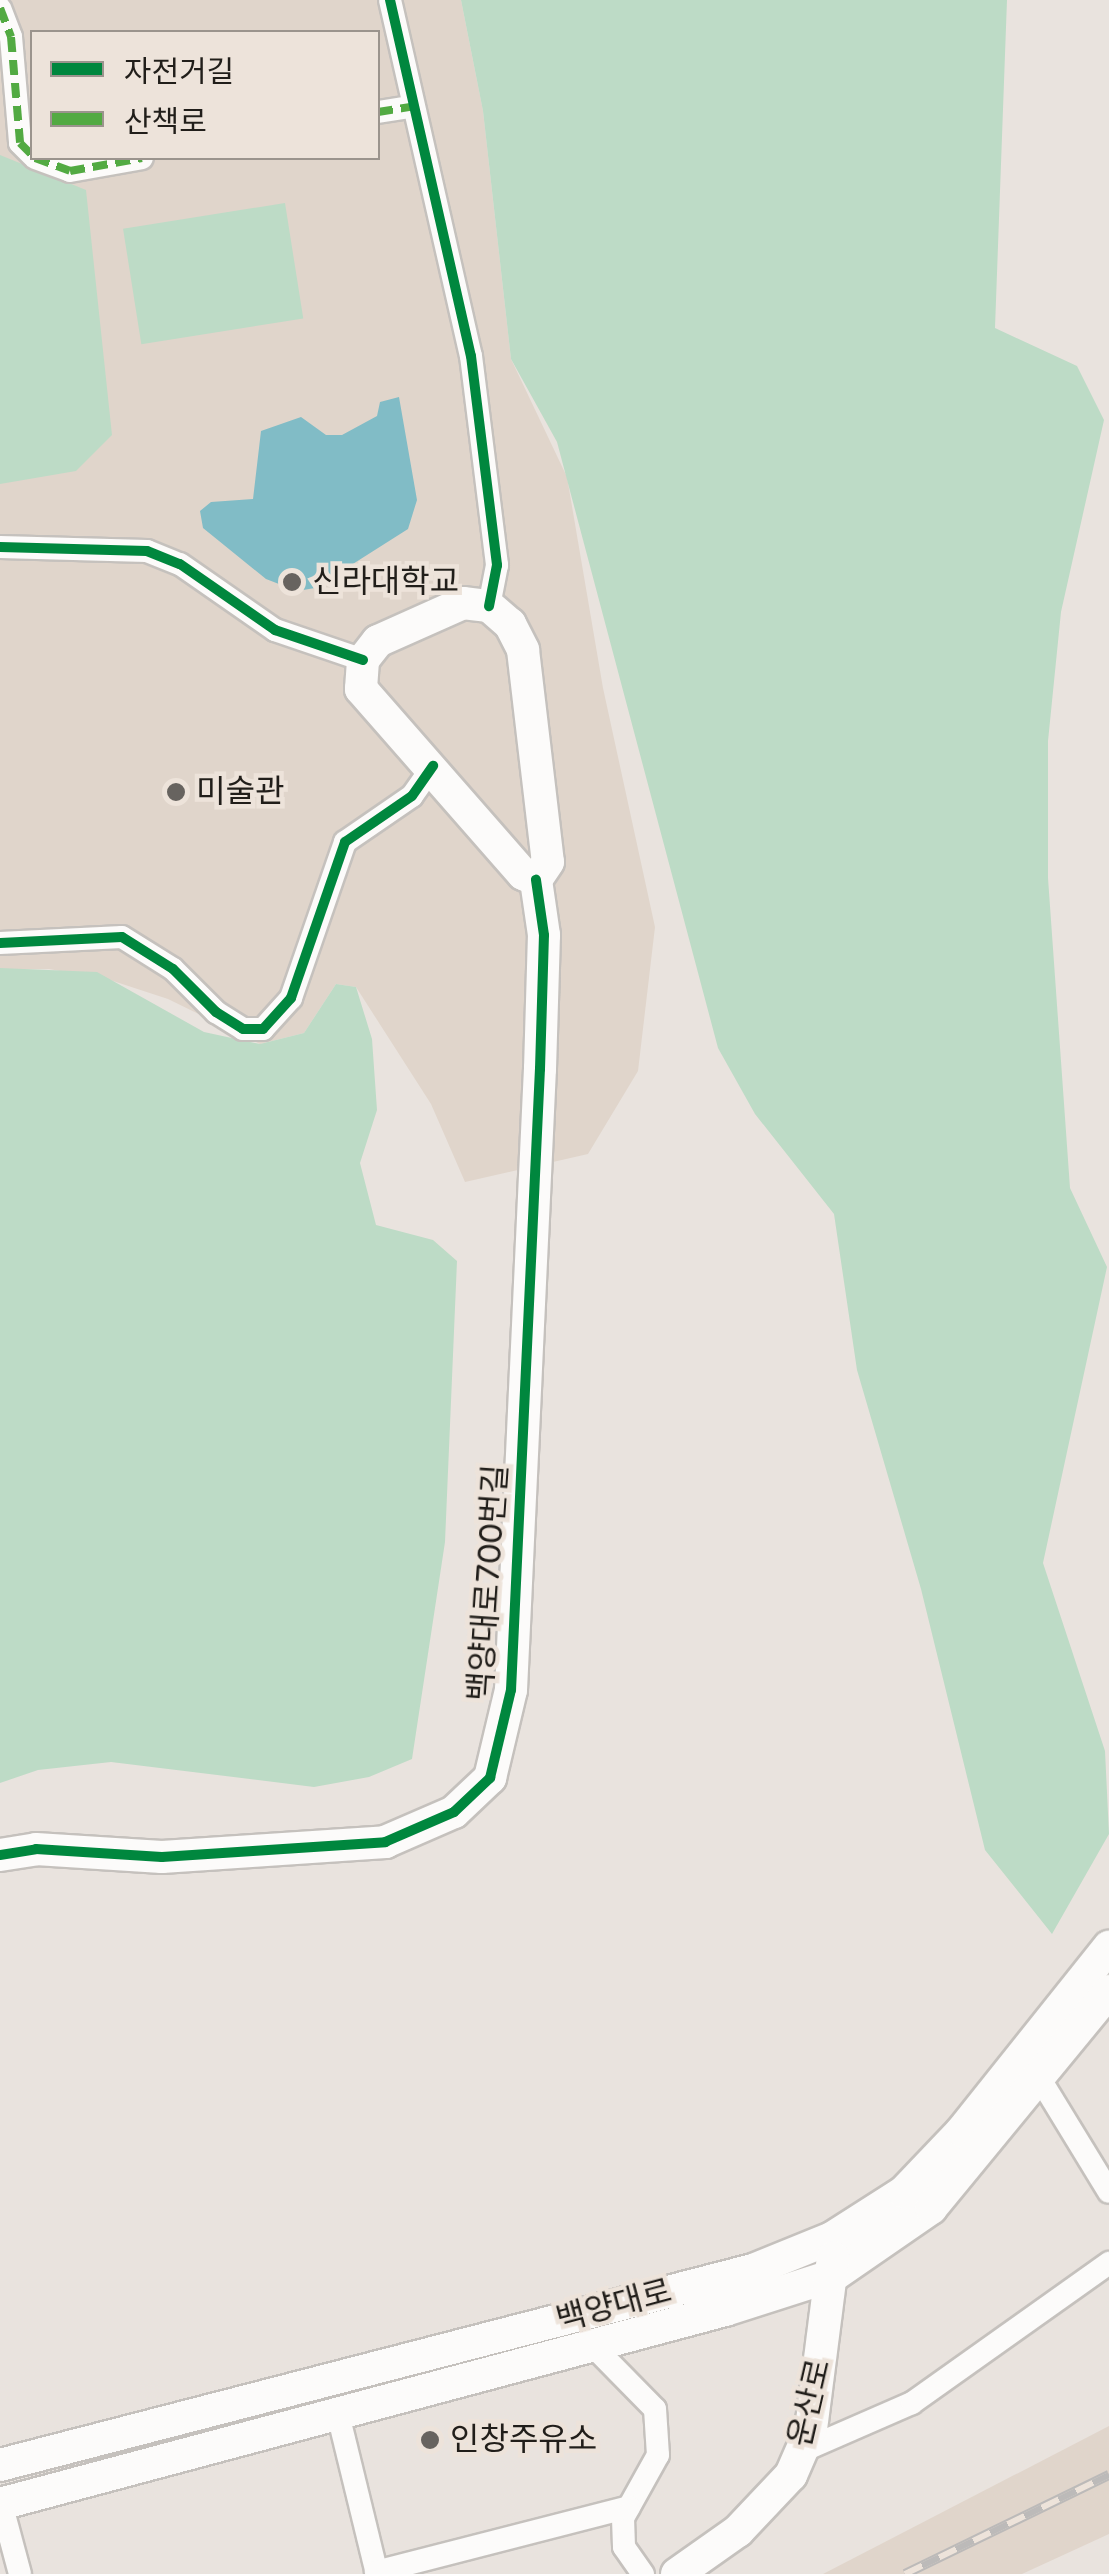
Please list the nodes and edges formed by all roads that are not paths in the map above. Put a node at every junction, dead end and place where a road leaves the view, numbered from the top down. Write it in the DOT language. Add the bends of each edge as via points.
graph roads {
  1 [pos="390,0"];
  2 [pos="0,8"];
  3 [pos="414,106"];
  4 [pos="380,112"];
  5 [pos="30,152"];
  6 [pos="44,160"];
  7 [pos="131,160"];
  8 [pos="0,546"];
  9 [pos="489,606"];
  10 [pos="362,660"];
  11 [pos="433,766"];
  12 [pos="536,880"];
  13 [pos="0,943"];
  14 [pos="0,1855"];
  15 [pos="1109,1948"];
  16 [pos="1109,1992"];
  17 [pos="1040,2078"];
  18 [pos="1109,2192"];
  19 [pos="832,2238"];
  20 [pos="1109,2264"];
  21 [pos="834,2276"];
  22 [pos="594,2346"];
  23 [pos="338,2414"];
  24 [pos="802,2451"];
  25 [pos="0,2464"];
  26 [pos="1,2503"];
  27 [pos="629,2507"];
  28 [pos="376,2573"];
  29 [pos="20,2574"];
  30 [pos="642,2574"];
  31 [pos="677,2574"];
  1 -- 3 [label="street"];
  2 -- 5 [label="street" via="11,37 20,143"];
  3 -- 4 [label="street"];
  3 -- 9 [label="street" via="471,356 497,565"];
  6 -- 7 [label="street" via="70,171"];
  8 -- 10 [label="street" via="147,551 180,564 275,630"];
  9 -- 10 [label="main road" via="463,603 418,620 378,641"];
  9 -- 12 [label="main road, 백양대로700번길" via="510,624 523,650 548,862"];
  10 -- 11 [label="main road" via="361,689 372,708"];
  11 -- 12 [label="main road"];
  11 -- 13 [label="street" via="412,796 345,842 291,998 263,1029 243,1029 216,1012 174,968 122,937"];
  12 -- 14 [label="main road, 백양대로700번길" via="544,935 540,1070 511,1690 490,1778 454,1812 386,1842 179,1856 36,1849"];
  15 -- 19 [label="main road, 백양대로" via="962,2131 904,2192"];
  16 -- 17 [label="main road, 백양대로"];
  17 -- 18 [label="street"];
  17 -- 21 [label="main road, 백양대로" via="931,2208"];
  19 -- 21 [label="main road, 운산로"];
  19 -- 25 [label="main road, 백양대로" via="753,2270"];
  20 -- 24 [label="street" via="912,2402"];
  21 -- 22 [label="main road, 백양대로"];
  21 -- 24 [label="main road, 운산로" via="812,2429"];
  22 -- 23 [label="main road, 백양대로"];
  22 -- 27 [label="street, 백양대로" via="655,2409 658,2455"];
  23 -- 26 [label="main road, 백양대로"];
  23 -- 28 [label="street"];
  24 -- 31 [label="main road, 운산로" via="763,2508"];
  26 -- 29 [label="street, 백양대로"];
  27 -- 28 [label="street"];
  27 -- 30 [label="street, 백양대로" via="624,2547"];
}
